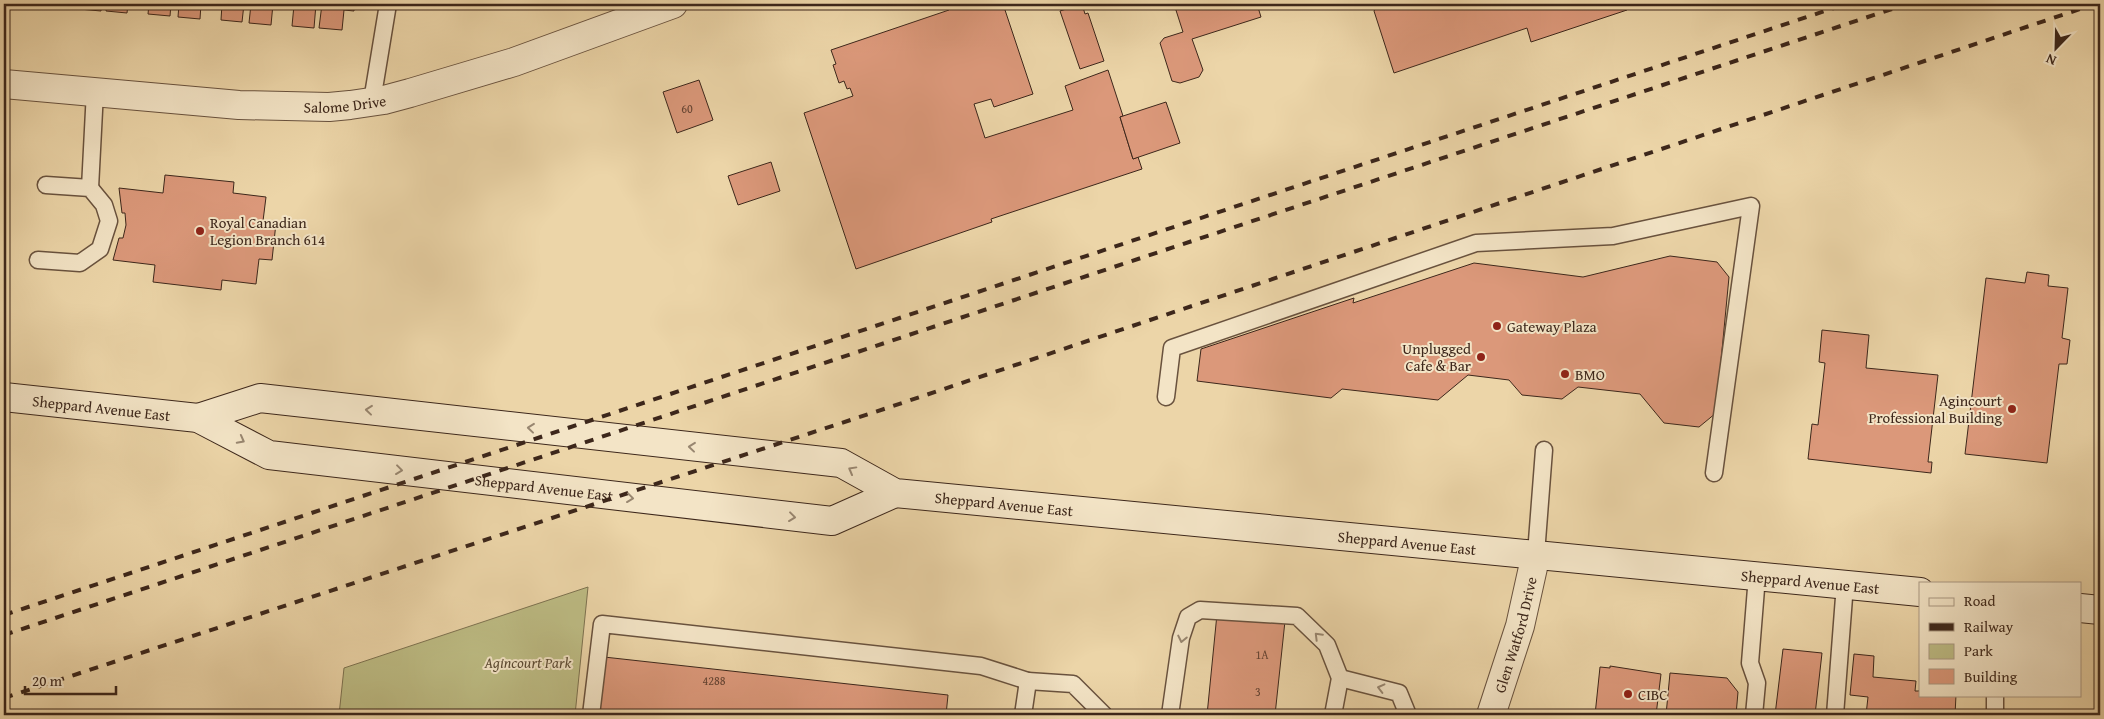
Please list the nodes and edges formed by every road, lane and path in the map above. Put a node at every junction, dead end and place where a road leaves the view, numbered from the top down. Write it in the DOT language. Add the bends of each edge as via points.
graph roads {
  1 [pos="388,4"];
  2 [pos="672,4"];
  3 [pos="4,84"];
  4 [pos="95,91"];
  5 [pos="372,101"];
  6 [pos="46,185"];
  7 [pos="90,188"];
  8 [pos="38,260"];
  9 [pos="4,397"];
  10 [pos="1166,397"];
  11 [pos="198,418"];
  12 [pos="1544,450"];
  13 [pos="1714,474"];
  14 [pos="895,493"];
  15 [pos="1536,554"];
  16 [pos="1757,576"];
  17 [pos="1845,584"];
  18 [pos="1919,592"];
  19 [pos="2082,608"];
  20 [pos="2100,610"];
  21 [pos="1340,678"];
  22 [pos="1028,681"];
  23 [pos="1995,696"];
  24 [pos="591,715"];
  25 [pos="1023,715"];
  26 [pos="1104,715"];
  27 [pos="1170,715"];
  28 [pos="1333,715"];
  29 [pos="1408,715"];
  30 [pos="1491,715"];
  31 [pos="1754,715"];
  32 [pos="1834,715"];
  33 [pos="1995,715"];
  1 -- 5 [label="lane"];
  2 -- 5 [label="main road, Salome Drive" via="514,62"];
  3 -- 4 [label="main road, Salome Drive"];
  4 -- 5 [label="main road, Salome Drive" via="239,105 329,107"];
  4 -- 7 [label="lane"];
  6 -- 7 [label="lane"];
  7 -- 8 [label="lane" via="104,205 110,221 100,249 80,263"];
  9 -- 11 [label="main road, Sheppard Avenue East"];
  10 -- 13 [label="lane" via="1172,348 1476,243 1613,236 1751,206"];
  14 -- 11 [label="main road, Sheppard Avenue East, one-way" via="841,463 260,398"];
  11 -- 14 [label="main road, Sheppard Avenue East, one-way" via="269,455 832,522"];
  12 -- 15 [label="lane"];
  14 -- 15 [label="main road, Sheppard Avenue East"];
  15 -- 16 [label="main road, Sheppard Avenue East"];
  15 -- 30 [label="main road, Glen Watford Drive" via="1520,626"];
  16 -- 17 [label="main road, Sheppard Avenue East"];
  16 -- 31 [label="lane" via="1750,662 1757,682"];
  17 -- 18 [label="main road, Sheppard Avenue East"];
  17 -- 32 [label="lane"];
  19 -- 20 [label="main road"];
  21 -- 27 [label="lane, one-way" via="1327,645 1297,616 1200,610 1188,617 1181,638"];
  21 -- 28 [label="lane"];
  29 -- 21 [label="lane, one-way" via="1399,693"];
  22 -- 24 [label="lane" via="981,666 602,624"];
  22 -- 25 [label="lane"];
  22 -- 26 [label="lane" via="1073,684"];
  23 -- 33 [label="lane"];
}
